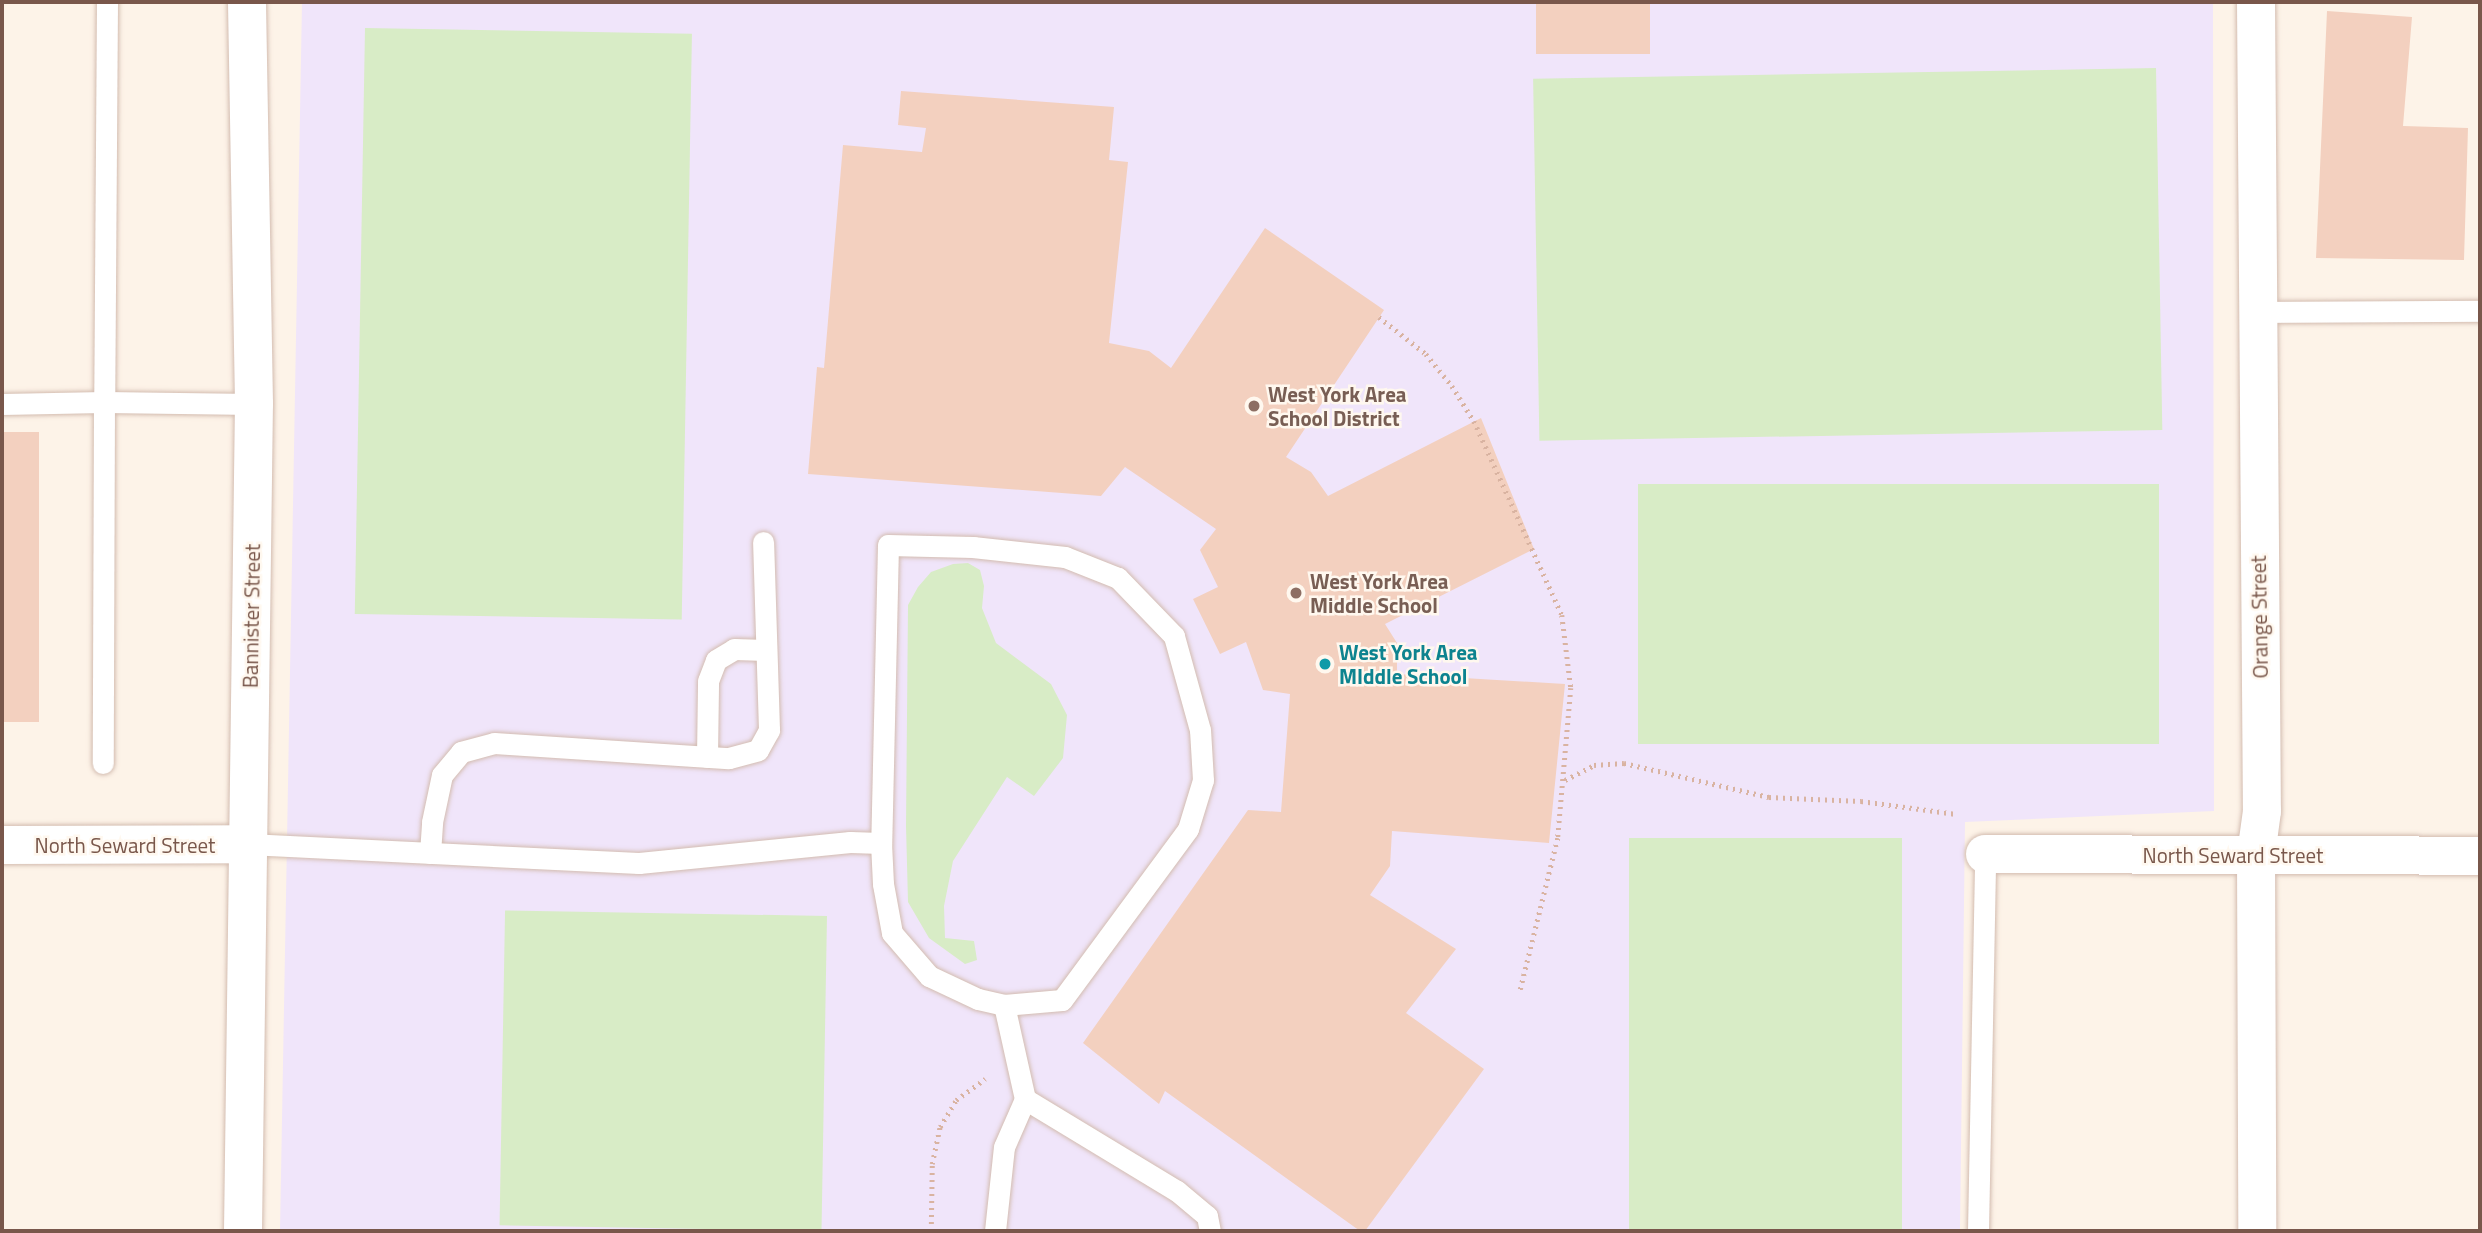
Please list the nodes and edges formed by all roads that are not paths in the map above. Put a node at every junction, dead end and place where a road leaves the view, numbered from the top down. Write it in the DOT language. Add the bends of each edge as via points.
graph roads {
  1 [pos="107,2"];
  2 [pos="247,2"];
  3 [pos="2256,2"];
  4 [pos="2480,311"];
  5 [pos="2257,312"];
  6 [pos="104,402"];
  7 [pos="2,404"];
  8 [pos="254,404"];
  9 [pos="763,542"];
  10 [pos="766,650"];
  11 [pos="707,757"];
  12 [pos="103,763"];
  13 [pos="881,842"];
  14 [pos="248,844"];
  15 [pos="2,845"];
  16 [pos="430,853"];
  17 [pos="1985,854"];
  18 [pos="2256,855"];
  19 [pos="2480,856"];
  20 [pos="1004,1005"];
  21 [pos="1025,1099"];
  22 [pos="243,1231"];
  23 [pos="995,1231"];
  24 [pos="1210,1231"];
  25 [pos="1978,1231"];
  26 [pos="2257,1231"];
  1 -- 6 [label="lane"];
  2 -- 8 [label="street, Bannister Street"];
  3 -- 5 [label="street, Orange Street"];
  4 -- 5 [label="lane"];
  5 -- 18 [label="street, Orange Street" via="2262,811"];
  6 -- 7 [label="lane"];
  6 -- 8 [label="lane"];
  6 -- 12 [label="lane"];
  8 -- 14 [label="street, Bannister Street"];
  9 -- 10 [label="lane"];
  10 -- 11 [label="lane" via="734,649 716,660 708,681"];
  10 -- 11 [label="lane" via="769,730 758,750 729,758"];
  11 -- 16 [label="lane" via="494,743 461,752 442,775"];
  13 -- 16 [label="lane" via="639,863"];
  13 -- 20 [label="lane" via="892,933 929,976 978,999"];
  13 -- 20 [label="lane" via="888,545 973,547 1065,557 1118,578 1174,636 1200,730 1203,780 1188,829 1062,1000"];
  14 -- 15 [label="street, North Seward Street"];
  14 -- 16 [label="lane"];
  14 -- 22 [label="street, Bannister Street"];
  17 -- 18 [label="street, North Seward Street"];
  17 -- 25 [label="lane"];
  18 -- 19 [label="street, North Seward Street"];
  18 -- 26 [label="street, Orange Street"];
  20 -- 21 [label="lane"];
  21 -- 23 [label="lane" via="1004,1147"];
  21 -- 24 [label="lane" via="1177,1191 1207,1216"];
}
